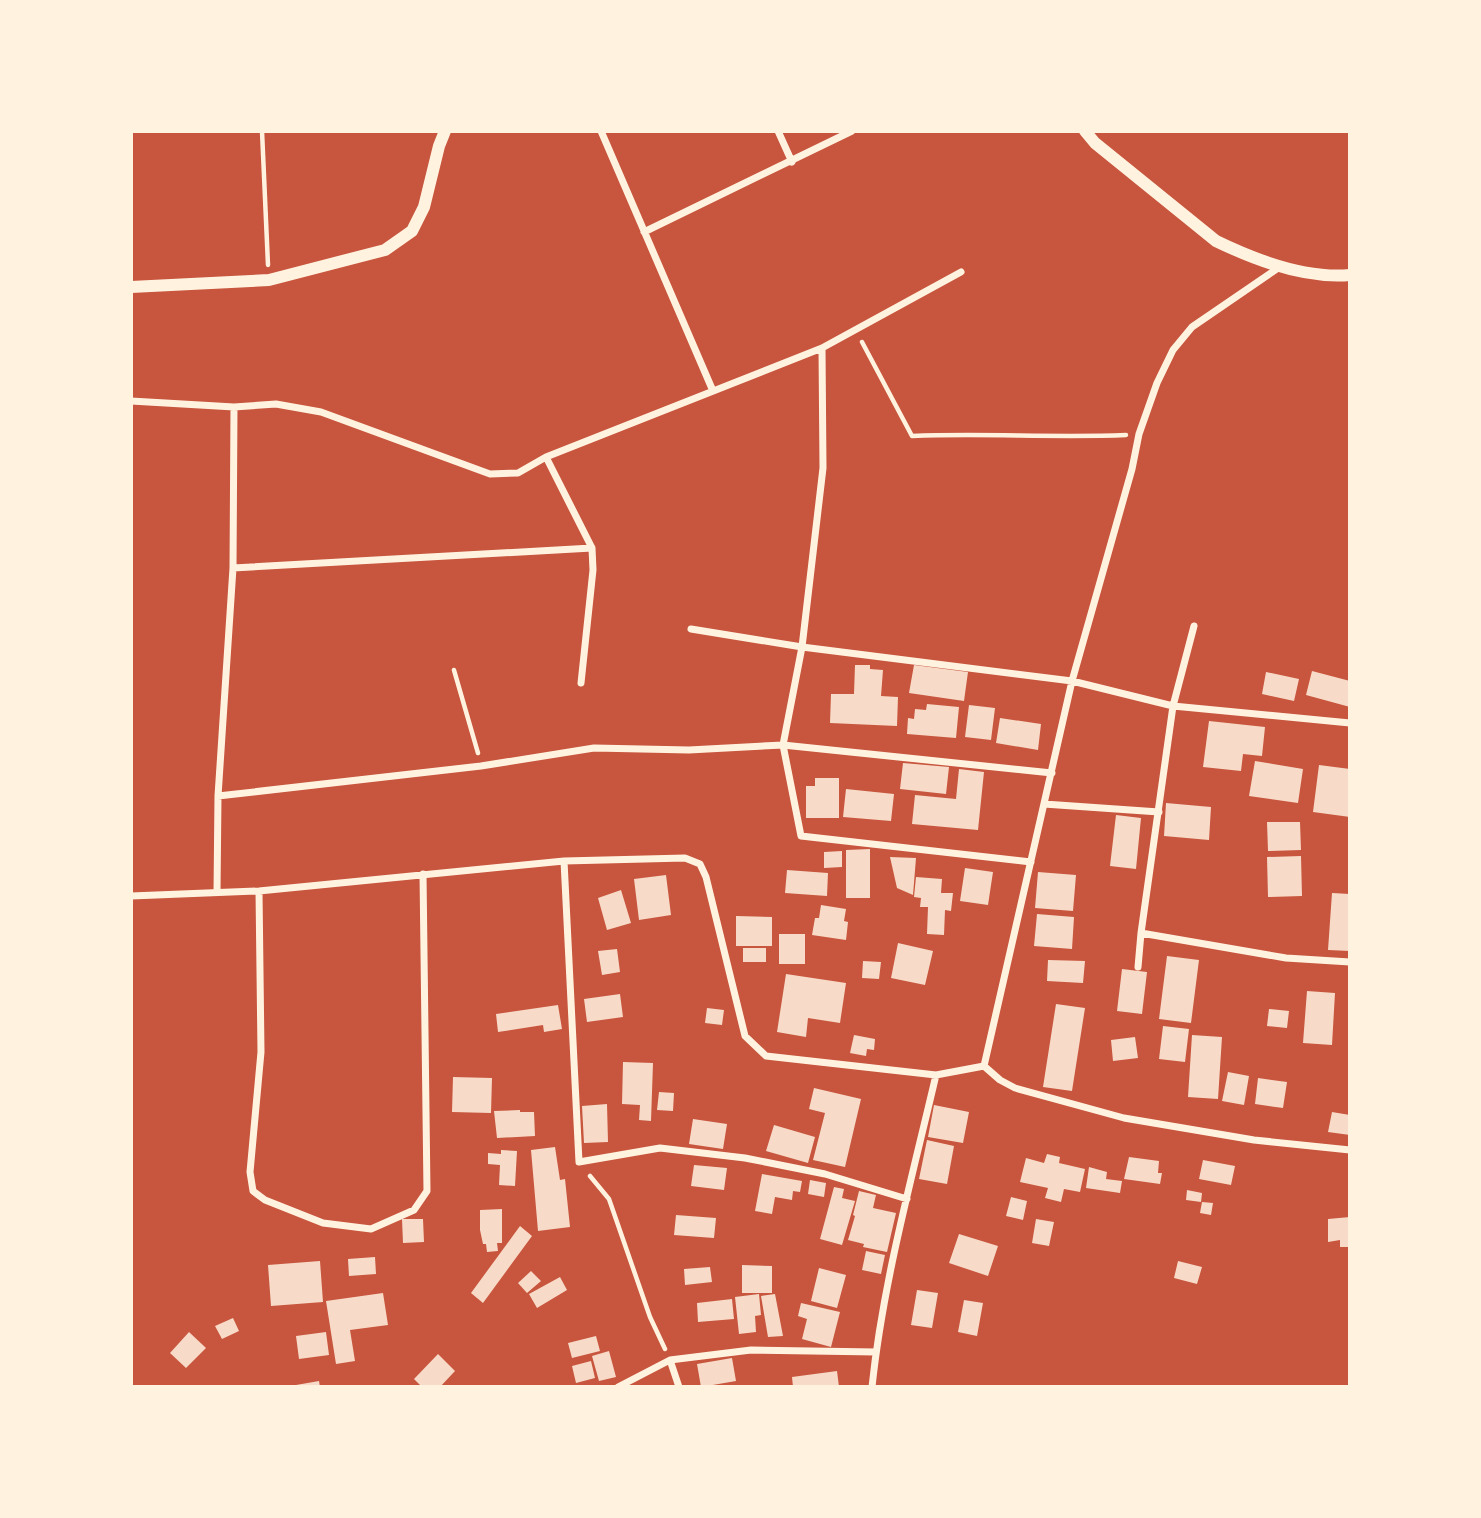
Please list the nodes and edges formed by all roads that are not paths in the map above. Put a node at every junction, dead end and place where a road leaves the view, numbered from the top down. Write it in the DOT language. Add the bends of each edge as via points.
graph roads {
  1 [pos="445,131"];
  2 [pos="601,131"];
  3 [pos="778,131"];
  4 [pos="852,131"];
  5 [pos="1090,135"];
  6 [pos="792,162"];
  7 [pos="644,232"];
  8 [pos="1282,266"];
  9 [pos="961,272"];
  10 [pos="1350,275"];
  11 [pos="131,287"];
  12 [pos="822,348"];
  13 [pos="713,391"];
  14 [pos="131,401"];
  15 [pos="234,407"];
  16 [pos="546,457"];
  17 [pos="592,548"];
  18 [pos="233,568"];
  19 [pos="1194,626"];
  20 [pos="691,629"];
  21 [pos="802,647"];
  22 [pos="1072,681"];
  23 [pos="581,683"];
  24 [pos="1173,706"];
  25 [pos="1350,723"];
  26 [pos="783,745"];
  27 [pos="1052,772"];
  28 [pos="218,796"];
  29 [pos="1044,804"];
  30 [pos="1159,812"];
  31 [pos="564,861"];
  32 [pos="1031,862"];
  33 [pos="424,874"];
  34 [pos="259,891"];
  35 [pos="217,892"];
  36 [pos="131,896"];
  37 [pos="1141,933"];
  38 [pos="1350,962"];
  39 [pos="1138,967"];
  40 [pos="984,1066"];
  41 [pos="936,1075"];
  42 [pos="1350,1150"];
  43 [pos="907,1199"];
  44 [pos="876,1352"];
  45 [pos="670,1360"];
  46 [pos="618,1387"];
  47 [pos="679,1387"];
  48 [pos="872,1387"];
  1 -- 11 [label="street" via="424,207 412,231 385,250 269,280"];
  2 -- 7 [label="street"];
  3 -- 6 [label="street"];
  4 -- 6 [label="street"];
  5 -- 8 [label="street" via="1216,241"];
  6 -- 7 [label="street"];
  7 -- 13 [label="street"];
  8 -- 10 [label="street" via="1329,277"];
  8 -- 22 [label="street" via="1203,319 1173,350 1139,434"];
  9 -- 12 [label="street"];
  12 -- 13 [label="street"];
  12 -- 21 [label="street" via="823,468"];
  13 -- 16 [label="street"];
  14 -- 15 [label="street"];
  15 -- 16 [label="street" via="276,404 321,412 490,474 518,472"];
  15 -- 18 [label="street"];
  16 -- 17 [label="street"];
  17 -- 18 [label="street"];
  17 -- 23 [label="street"];
  18 -- 28 [label="street"];
  19 -- 24 [label="street"];
  20 -- 21 [label="street"];
  21 -- 22 [label="street"];
  21 -- 26 [label="street"];
  22 -- 24 [label="street"];
  22 -- 27 [label="street"];
  24 -- 25 [label="street"];
  24 -- 30 [label="street"];
  26 -- 27 [label="street"];
  26 -- 28 [label="street" via="689,750 594,748 481,766"];
  26 -- 32 [label="street" via="802,836"];
  27 -- 29 [label="street"];
  28 -- 35 [label="street"];
  29 -- 30 [label="street"];
  29 -- 32 [label="street"];
  30 -- 37 [label="street"];
  31 -- 33 [label="street"];
  31 -- 41 [label="street" via="685,858 700,864 746,1036 766,1056"];
  31 -- 43 [label="street" via="579,1162 660,1148 825,1174"];
  32 -- 40 [label="street"];
  33 -- 34 [label="street"];
  33 -- 34 [label="street" via="427,1191 414,1210 371,1229 323,1223 253,1191 250,1172 261,1052"];
  34 -- 35 [label="street"];
  35 -- 36 [label="street"];
  37 -- 38 [label="street" via="1286,958"];
  37 -- 39 [label="street"];
  40 -- 41 [label="street"];
  40 -- 42 [label="street" via="1015,1088 1124,1118 1254,1140"];
  41 -- 43 [label="street"];
  43 -- 44 [label="street"];
  44 -- 45 [label="street" via="751,1350"];
  44 -- 48 [label="street"];
  45 -- 46 [label="street"];
  45 -- 47 [label="street"];
}
